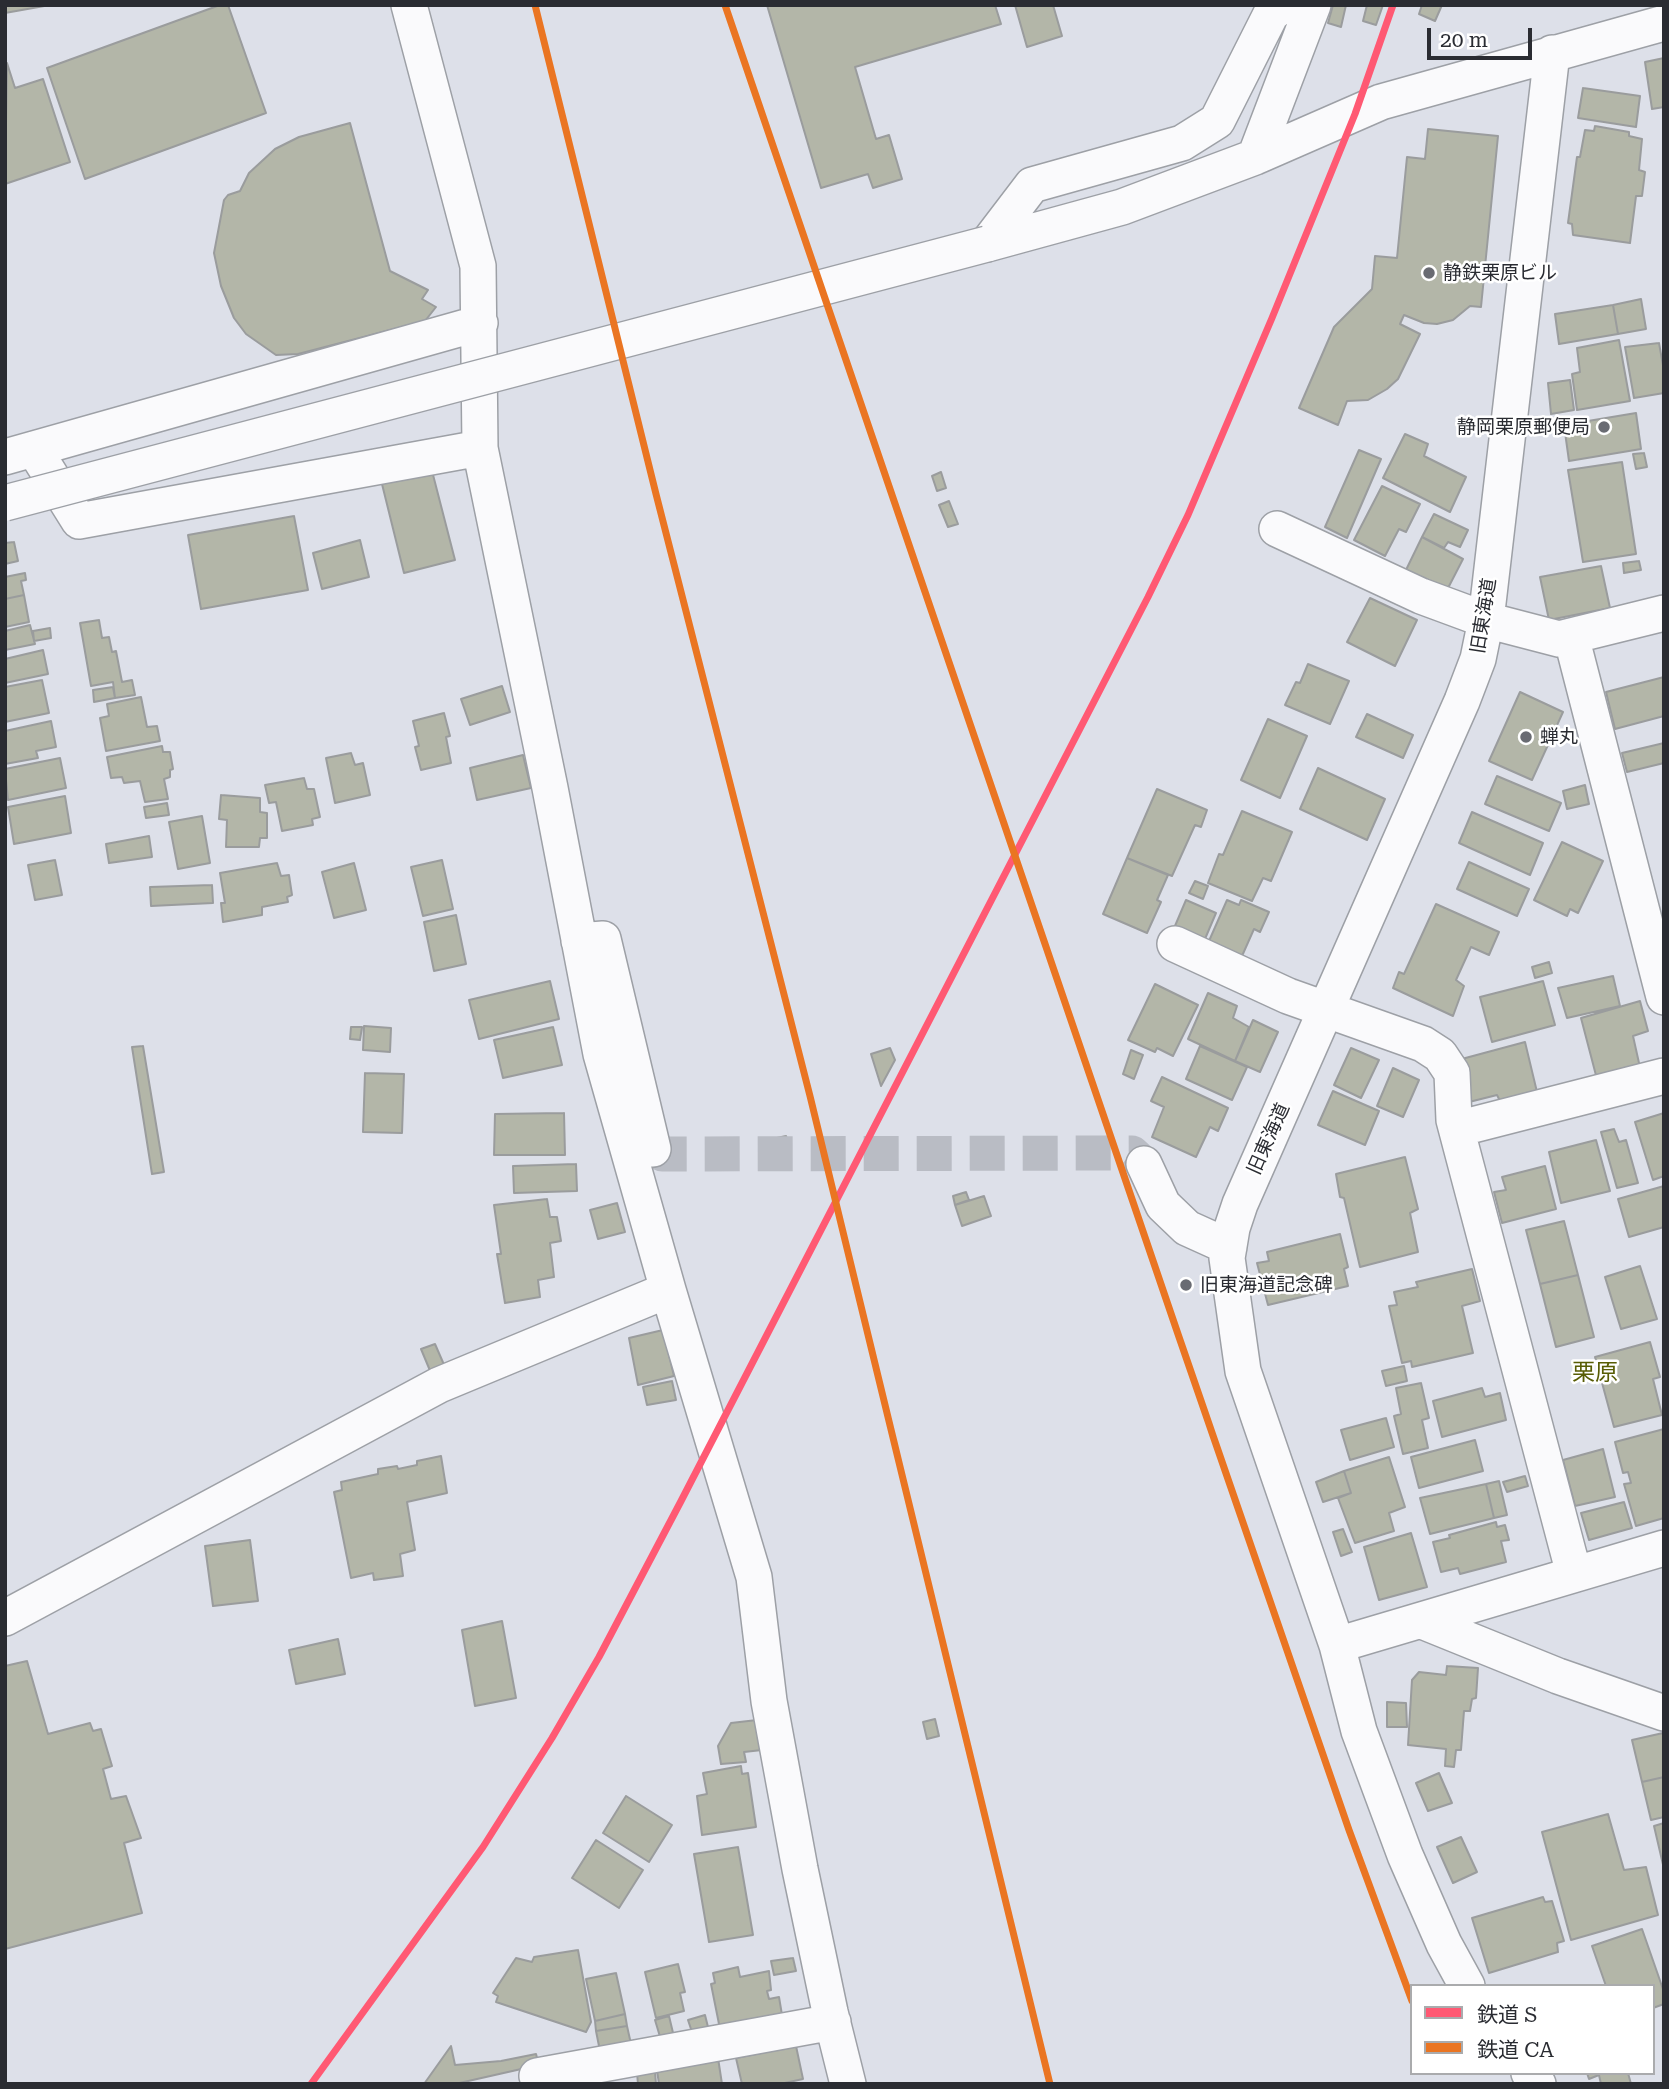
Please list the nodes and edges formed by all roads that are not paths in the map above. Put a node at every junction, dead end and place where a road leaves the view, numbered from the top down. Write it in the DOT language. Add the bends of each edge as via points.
graph roads {
  1 [pos="409,5"];
  2 [pos="1283,5"];
  3 [pos="1313,5"];
  4 [pos="1664,23"];
  5 [pos="1552,53"];
  6 [pos="1255,158"];
  7 [pos="987,244"];
  8 [pos="480,323"];
  9 [pos="480,448"];
  10 [pos="20,453"];
  11 [pos="5,503"];
  12 [pos="1277,529"];
  13 [pos="1664,613"];
  14 [pos="1486,620"];
  15 [pos="1571,636"];
  16 [pos="579,941"];
  17 [pos="1175,944"];
  18 [pos="1664,997"];
  19 [pos="1325,1009"];
  20 [pos="1664,1076"];
  21 [pos="1457,1129"];
  22 [pos="653,1149"];
  23 [pos="1144,1164"];
  24 [pos="1229,1247"];
  25 [pos="668,1290"];
  26 [pos="1664,1548"];
  27 [pos="1574,1574"];
  28 [pos="5,1618"];
  29 [pos="1422,1621"];
  30 [pos="1337,1645"];
  31 [pos="1664,1713"];
  32 [pos="1466,1984"];
  33 [pos="833,2022"];
  34 [pos="537,2076"];
  35 [pos="848,2084"];
  1 -- 8 [label="street" via="478,265"];
  2 -- 7 [label="street" via="1271,14 1217,121 1182,143 1032,185"];
  3 -- 6 [label="street"];
  4 -- 5 [label="street"];
  5 -- 6 [label="street" via="1381,102"];
  5 -- 14 [label="street, 旧東海道"];
  6 -- 7 [label="street" via="1122,207"];
  7 -- 11 [label="street, bridge"];
  8 -- 9 [label="street"];
  8 -- 10 [label="street"];
  9 -- 10 [label="street" via="79,521"];
  9 -- 16 [label="street"];
  12 -- 14 [label="street" via="1421,596"];
  13 -- 15 [label="street"];
  14 -- 15 [label="street" via="1559,639"];
  14 -- 19 [label="street, 旧東海道" via="1462,701"];
  15 -- 18 [label="street"];
  16 -- 22 [label="street" via="603,939"];
  16 -- 25 [label="street" via="601,1054"];
  17 -- 19 [label="street"];
  19 -- 21 [label="street" via="1423,1044 1440,1055 1452,1073"];
  19 -- 24 [label="street, 旧東海道" via="1240,1204"];
  20 -- 21 [label="street"];
  21 -- 27 [label="street"];
  23 -- 24 [label="street" via="1163,1205 1187,1228"];
  24 -- 30 [label="street, 旧東海道" via="1243,1371"];
  25 -- 28 [label="street" via="439,1385"];
  25 -- 33 [label="street" via="754,1577 769,1702"];
  26 -- 27 [label="street"];
  27 -- 29 [label="street"];
  29 -- 30 [label="street"];
  29 -- 31 [label="street"];
  30 -- 32 [label="street, 旧東海道" via="1359,1731 1405,1854"];
  33 -- 34 [label="street"];
  33 -- 35 [label="street"];
}
